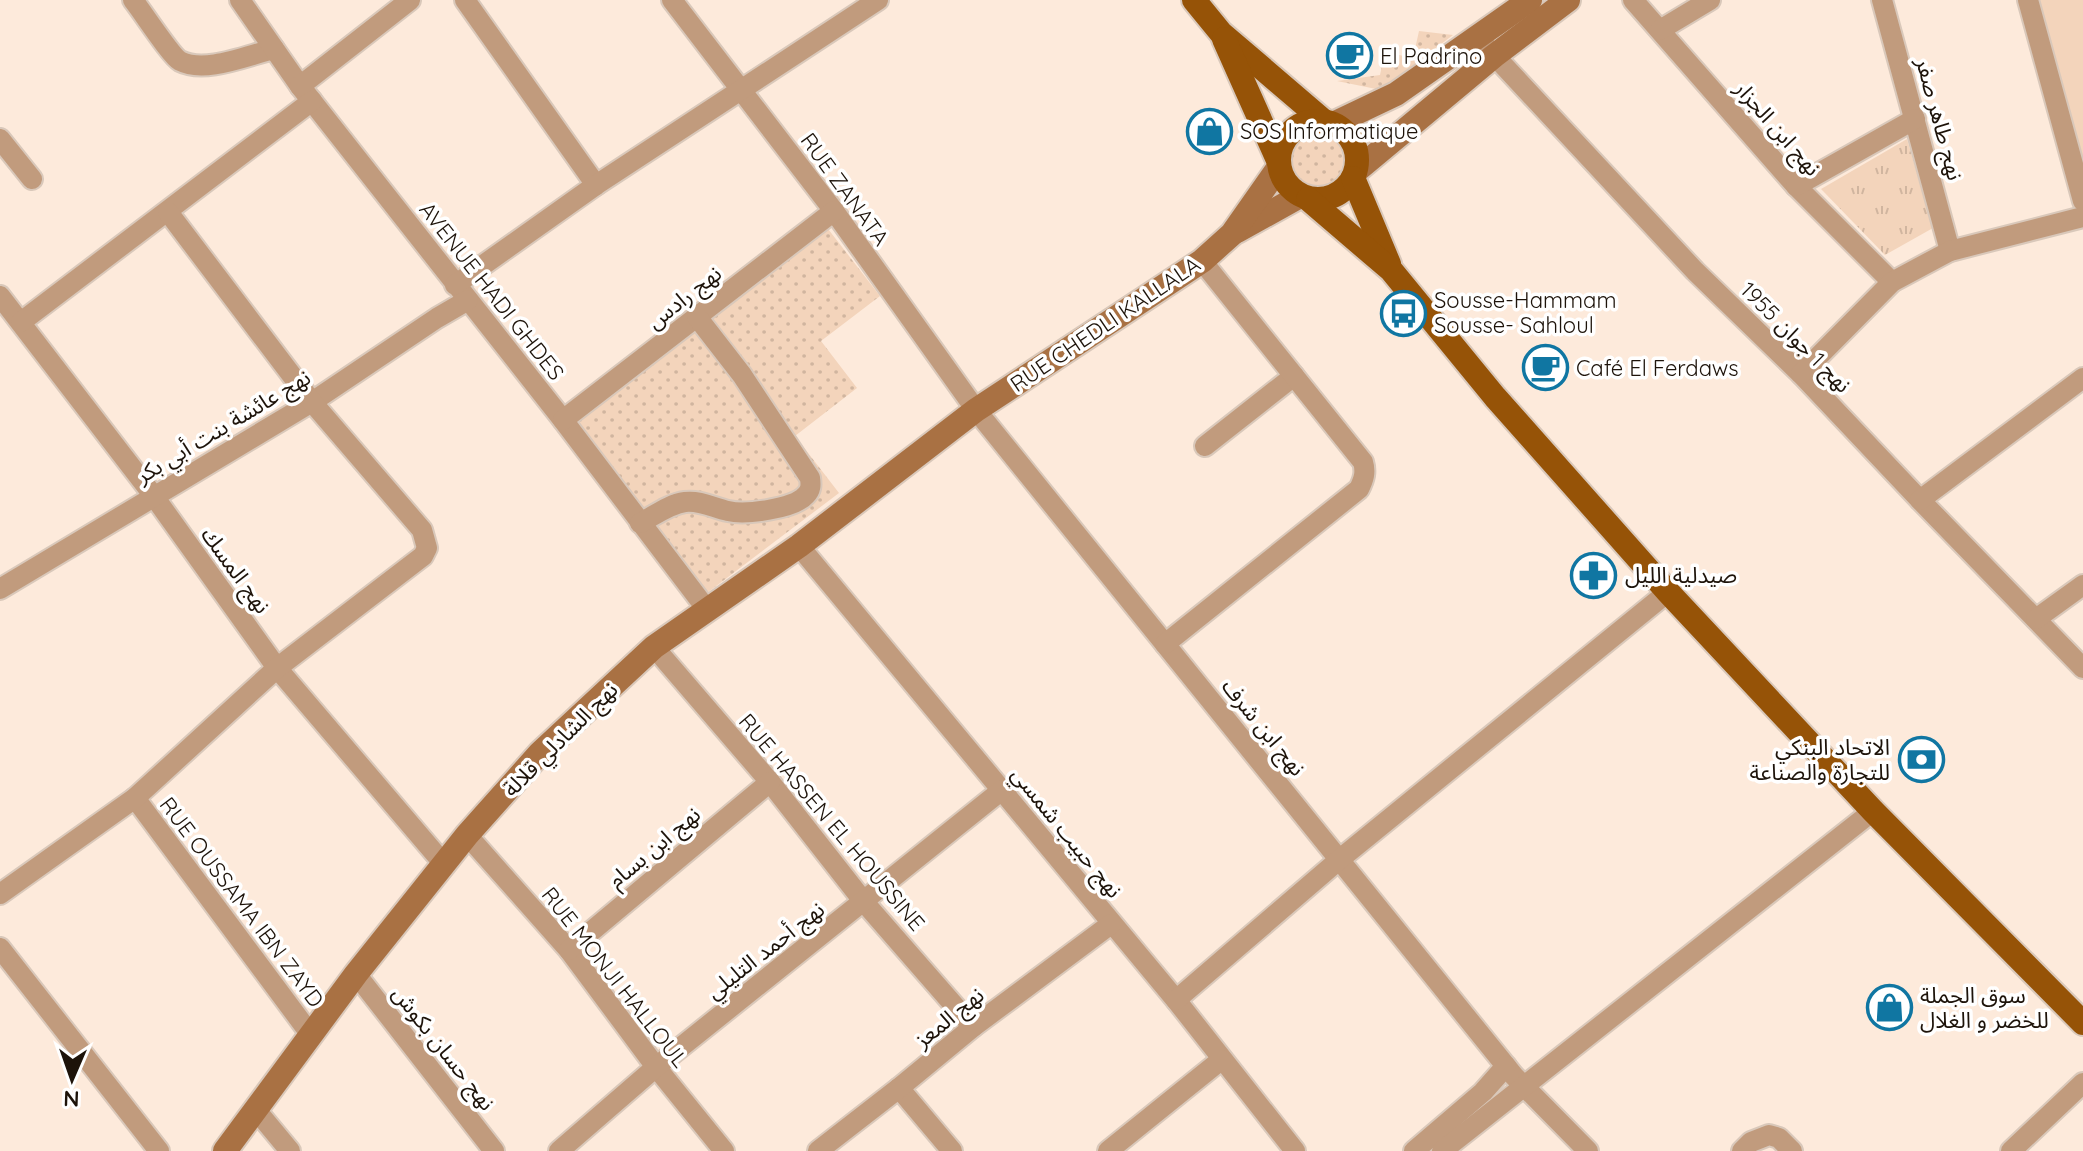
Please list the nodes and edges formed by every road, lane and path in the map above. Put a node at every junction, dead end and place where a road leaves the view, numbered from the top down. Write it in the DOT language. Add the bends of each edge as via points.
graph roads {
  1 [pos="133,0"];
  2 [pos="240,0"];
  3 [pos="410,0"];
  4 [pos="465,0"];
  5 [pos="672,0"];
  6 [pos="878,0"];
  7 [pos="1194,0"];
  8 [pos="1530,0"];
  9 [pos="1568,0"];
  10 [pos="1633,0"];
  11 [pos="1710,0"];
  12 [pos="1882,0"];
  13 [pos="2028,0"];
  14 [pos="1660,30"];
  15 [pos="1221,33"];
  16 [pos="1486,47"];
  17 [pos="274,49"];
  18 [pos="741,89"];
  19 [pos="306,94"];
  20 [pos="1915,119"];
  21 [pos="1329,123"];
  22 [pos="0,139"];
  23 [pos="1279,163"];
  24 [pos="1355,174"];
  25 [pos="32,179"];
  26 [pos="596,185"];
  27 [pos="1796,186"];
  28 [pos="1304,197"];
  29 [pos="2083,201"];
  30 [pos="834,211"];
  31 [pos="168,212"];
  32 [pos="2083,217"];
  33 [pos="1232,234"];
  34 [pos="1950,251"];
  35 [pos="1202,261"];
  36 [pos="1391,270"];
  37 [pos="1892,282"];
  38 [pos="461,292"];
  39 [pos="0,296"];
  40 [pos="697,317"];
  41 [pos="21,322"];
  42 [pos="1801,374"];
  43 [pos="1294,376"];
  44 [pos="2083,378"];
  45 [pos="312,402"];
  46 [pos="976,410"];
  47 [pos="563,420"];
  48 [pos="1205,446"];
  49 [pos="153,495"];
  50 [pos="1920,500"];
  51 [pos="640,523"];
  52 [pos="799,546"];
  53 [pos="2083,585"];
  54 [pos="0,589"];
  55 [pos="1668,592"];
  56 [pos="708,611"];
  57 [pos="2036,619"];
  58 [pos="1165,644"];
  59 [pos="654,647"];
  60 [pos="277,668"];
  61 [pos="2083,668"];
  62 [pos="770,782"];
  63 [pos="1002,790"];
  64 [pos="135,798"];
  65 [pos="1873,811"];
  66 [pos="467,835"];
  67 [pos="1340,859"];
  68 [pos="443,863"];
  69 [pos="0,894"];
  70 [pos="864,902"];
  71 [pos="1111,924"];
  72 [pos="0,948"];
  73 [pos="569,950"];
  74 [pos="356,974"];
  75 [pos="1176,1000"];
  76 [pos="2083,1023"];
  77 [pos="973,1027"];
  78 [pos="311,1035"];
  79 [pos="1221,1060"];
  80 [pos="656,1067"];
  81 [pos="1514,1076"];
  82 [pos="2083,1083"];
  83 [pos="899,1088"];
  84 [pos="256,1110"];
  85 [pos="159,1151"];
  86 [pos="225,1151"];
  87 [pos="290,1151"];
  88 [pos="494,1151"];
  89 [pos="559,1151"];
  90 [pos="724,1151"];
  91 [pos="818,1151"];
  92 [pos="952,1151"];
  93 [pos="1108,1151"];
  94 [pos="1295,1151"];
  95 [pos="1414,1151"];
  96 [pos="1442,1151"];
  97 [pos="1588,1151"];
  98 [pos="1742,1151"];
  99 [pos="1792,1151"];
  100 [pos="2011,1151"];
  1 -- 17 [label="street" via="178,60 198,66"];
  2 -- 17 [label="street, AVENUE HADI GHDES"];
  3 -- 19 [label="street"];
  4 -- 26 [label="street"];
  5 -- 18 [label="street, RUE ZANATA"];
  6 -- 18 [label="street, نهج عائشة بنت أبي بكر"];
  7 -- 15 [label="main road"];
  8 -- 16 [label="street"];
  9 -- 16 [label="street"];
  10 -- 14 [label="street, نهج ابن الجزار"];
  11 -- 14 [label="street"];
  12 -- 20 [label="street, نهج طاهر صفر"];
  13 -- 29 [label="street"];
  14 -- 27 [label="street, نهج ابن الجزار"];
  15 -- 21 [label="main road"];
  15 -- 23 [label="main road"];
  16 -- 21 [label="street"];
  16 -- 24 [label="street"];
  16 -- 42 [label="street, نهج 1 جوان 1955" via="1695,271"];
  17 -- 19 [label="street, AVENUE HADI GHDES"];
  18 -- 26 [label="street, نهج عائشة بنت أبي بكر"];
  18 -- 30 [label="street, RUE ZANATA"];
  19 -- 31 [label="street"];
  19 -- 38 [label="street, AVENUE HADI GHDES"];
  20 -- 27 [label="street"];
  20 -- 34 [label="street, نهج طاهر صفر"];
  21 -- 23 [label="main road" via="1306,123 1289,133"];
  21 -- 24 [label="main road" via="1353,143"];
  22 -- 25 [label="street"];
  23 -- 28 [label="main road" via="1286,184"];
  23 -- 33 [label="street, RUE CHEDLI KALLALA"];
  24 -- 28 [label="main road" via="1334,196"];
  24 -- 36 [label="main road"];
  26 -- 38 [label="street, نهج عائشة بنت أبي بكر"];
  27 -- 37 [label="street, نهج ابن الجزار"];
  28 -- 33 [label="street, RUE CHEDLI KALLALA"];
  28 -- 36 [label="main road"];
  30 -- 40 [label="street, نهج رادس"];
  30 -- 46 [label="street, RUE ZANATA"];
  31 -- 41 [label="street"];
  31 -- 45 [label="street"];
  32 -- 34 [label="street"];
  33 -- 35 [label="street, RUE CHEDLI KALLALA"];
  34 -- 37 [label="street"];
  35 -- 43 [label="street"];
  35 -- 46 [label="street, RUE CHEDLI KALLALA"];
  36 -- 55 [label="main road"];
  37 -- 42 [label="street"];
  38 -- 45 [label="street, نهج عائشة بنت أبي بكر" via="437,318"];
  38 -- 47 [label="street, AVENUE HADI GHDES"];
  39 -- 41 [label="street, نهج المسك"];
  40 -- 47 [label="street, نهج رادس"];
  40 -- 51 [label="street" via="742,375 811,486 799,501 774,508 729,512 683,502"];
  41 -- 49 [label="street, نهج المسك"];
  42 -- 50 [label="street, نهج 1 جوان 1955"];
  43 -- 48 [label="street"];
  43 -- 58 [label="street" via="1363,462 1363,481"];
  44 -- 50 [label="street"];
  45 -- 49 [label="street, نهج عائشة بنت أبي بكر"];
  45 -- 60 [label="street" via="422,530 427,548"];
  46 -- 52 [label="street, نهج الشادلي قلالة"];
  46 -- 58 [label="street, نهج ابن شرف"];
  47 -- 51 [label="street, AVENUE HADI GHDES"];
  49 -- 54 [label="street, نهج عائشة بنت أبي بكر"];
  49 -- 60 [label="street, نهج المسك"];
  50 -- 57 [label="street, نهج 1 جوان 1955"];
  51 -- 56 [label="street, AVENUE HADI GHDES"];
  52 -- 56 [label="street, نهج الشادلي قلالة"];
  52 -- 63 [label="street, نهج حبيب شمسي"];
  53 -- 57 [label="street"];
  55 -- 65 [label="main road"];
  55 -- 67 [label="street"];
  56 -- 59 [label="street, نهج الشادلي قلالة"];
  57 -- 61 [label="street, نهج 1 جوان 1955"];
  58 -- 67 [label="street, نهج ابن شرف"];
  59 -- 62 [label="street, RUE HASSEN EL HOUSSINE"];
  59 -- 66 [label="street, نهج الشادلي قلالة" via="540,753"];
  60 -- 64 [label="street"];
  60 -- 68 [label="street, نهج المسك"];
  62 -- 70 [label="street, RUE HASSEN EL HOUSSINE"];
  62 -- 73 [label="street, نهج ابن بسام"];
  63 -- 70 [label="street, نهج أحمد التليلي"];
  63 -- 71 [label="street, نهج حبيب شمسي"];
  64 -- 69 [label="street"];
  64 -- 78 [label="street, RUE OUSSAMA IBN ZAYD"];
  65 -- 76 [label="main road"];
  65 -- 81 [label="street"];
  66 -- 68 [label="street, نهج الشادلي قلالة"];
  66 -- 73 [label="street, RUE MONJI HALLOUL"];
  67 -- 75 [label="street"];
  67 -- 81 [label="street, نهج ابن شرف"];
  68 -- 74 [label="street, نهج الشادلي قلالة"];
  70 -- 77 [label="street, RUE HASSEN EL HOUSSINE"];
  70 -- 80 [label="street, نهج أحمد التليلي"];
  71 -- 75 [label="street, نهج حبيب شمسي"];
  71 -- 77 [label="street, نهج المعز"];
  72 -- 85 [label="street"];
  73 -- 80 [label="street, RUE MONJI HALLOUL"];
  74 -- 78 [label="street, نهج الشادلي قلالة"];
  74 -- 88 [label="street, نهج حسان بكوش"];
  75 -- 79 [label="street, نهج حبيب شمسي"];
  77 -- 83 [label="street, نهج المعز"];
  78 -- 84 [label="street, نهج الشادلي قلالة"];
  79 -- 93 [label="street"];
  79 -- 94 [label="street, نهج حبيب شمسي"];
  80 -- 89 [label="street, نهج أحمد التليلي"];
  80 -- 90 [label="street, RUE MONJI HALLOUL"];
  81 -- 95 [label="street" via="1483,1092"];
  81 -- 96 [label="street"];
  81 -- 97 [label="street, نهج ابن شرف"];
  82 -- 100 [label="street"];
  83 -- 91 [label="street, نهج المعز"];
  83 -- 92 [label="street"];
  84 -- 86 [label="street, نهج الشادلي قلالة"];
  84 -- 87 [label="street"];
  98 -- 99 [label="street" via="1769,1135"];
}
